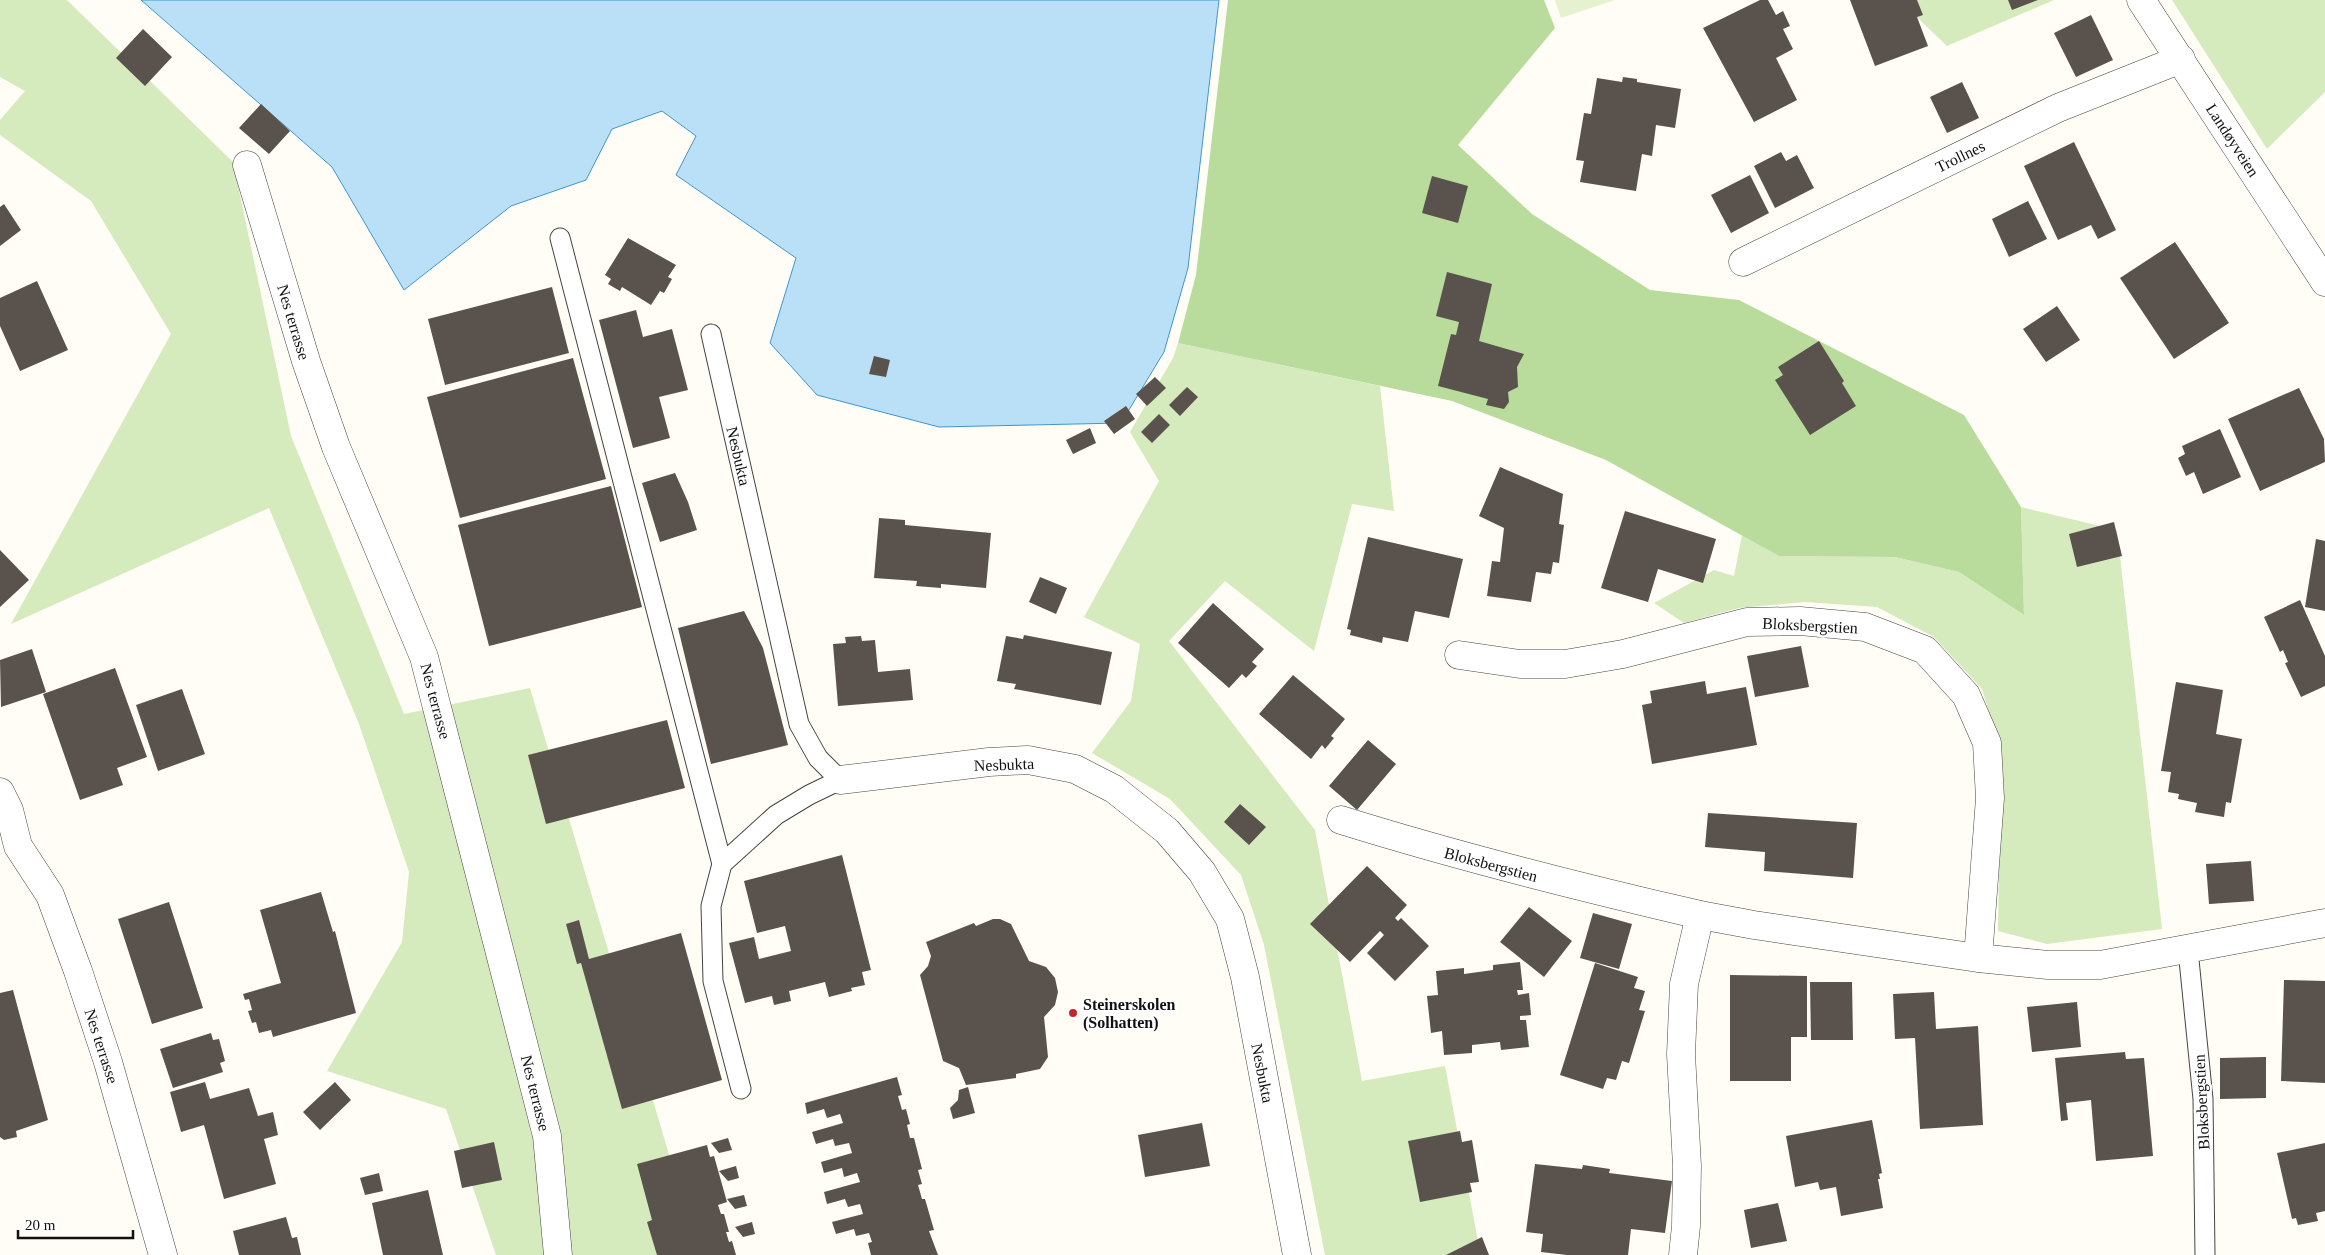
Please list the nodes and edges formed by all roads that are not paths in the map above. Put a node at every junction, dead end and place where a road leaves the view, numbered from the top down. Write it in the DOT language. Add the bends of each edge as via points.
graph roads {
  1 [pos="2141,0"];
  2 [pos="2181,59"];
  3 [pos="246,165"];
  4 [pos="560,238"];
  5 [pos="1743,262"];
  6 [pos="2325,282"];
  7 [pos="711,334"];
  8 [pos="1458,655"];
  9 [pos="840,780"];
  10 [pos="0,792"];
  11 [pos="1341,820"];
  12 [pos="9,846"];
  13 [pos="722,864"];
  14 [pos="1700,915"];
  15 [pos="2325,922"];
  16 [pos="2188,950"];
  17 [pos="1978,958"];
  18 [pos="741,1089"];
  19 [pos="163,1255"];
  20 [pos="558,1255"];
  21 [pos="1297,1255"];
  22 [pos="1683,1255"];
  23 [pos="2205,1255"];
  1 -- 2 [label="street, Landøyveien"];
  2 -- 5 [label="street, Trollnes" via="2058,108"];
  2 -- 6 [label="street, Landøyveien"];
  3 -- 20 [label="street, Nes terrasse" via="336,447 424,657 547,1136"];
  4 -- 13 [label="lane"];
  7 -- 9 [label="lane, Nesbukta" via="799,724 818,758"];
  8 -- 17 [label="street, Bloksbergstien" via="1520,664 1565,664 1623,654 1747,622 1800,621 1864,627 1926,650 1966,695 1988,743 1990,798"];
  9 -- 13 [label="lane" via="776,815"];
  9 -- 21 [label="street, Nesbukta" via="1028,760 1075,769 1106,785 1167,831 1202,872 1230,920 1245,977"];
  10 -- 12 [label="street, Nes terrasse" via="9,810"];
  11 -- 14 [label="street, Bloksbergstien" via="1429,848"];
  12 -- 19 [label="street, Nes terrasse" via="50,895 108,1062"];
  13 -- 18 [label="lane" via="711,906 713,981"];
  14 -- 17 [label="street, Bloksbergstien"];
  14 -- 22 [label="street" via="1684,984 1681,1054 1687,1166"];
  15 -- 16 [label="street, Bloksbergstien"];
  16 -- 17 [label="street, Bloksbergstien" via="2100,964 2048,965"];
  16 -- 23 [label="lane, Bloksbergstien" via="2203,1099"];
}
